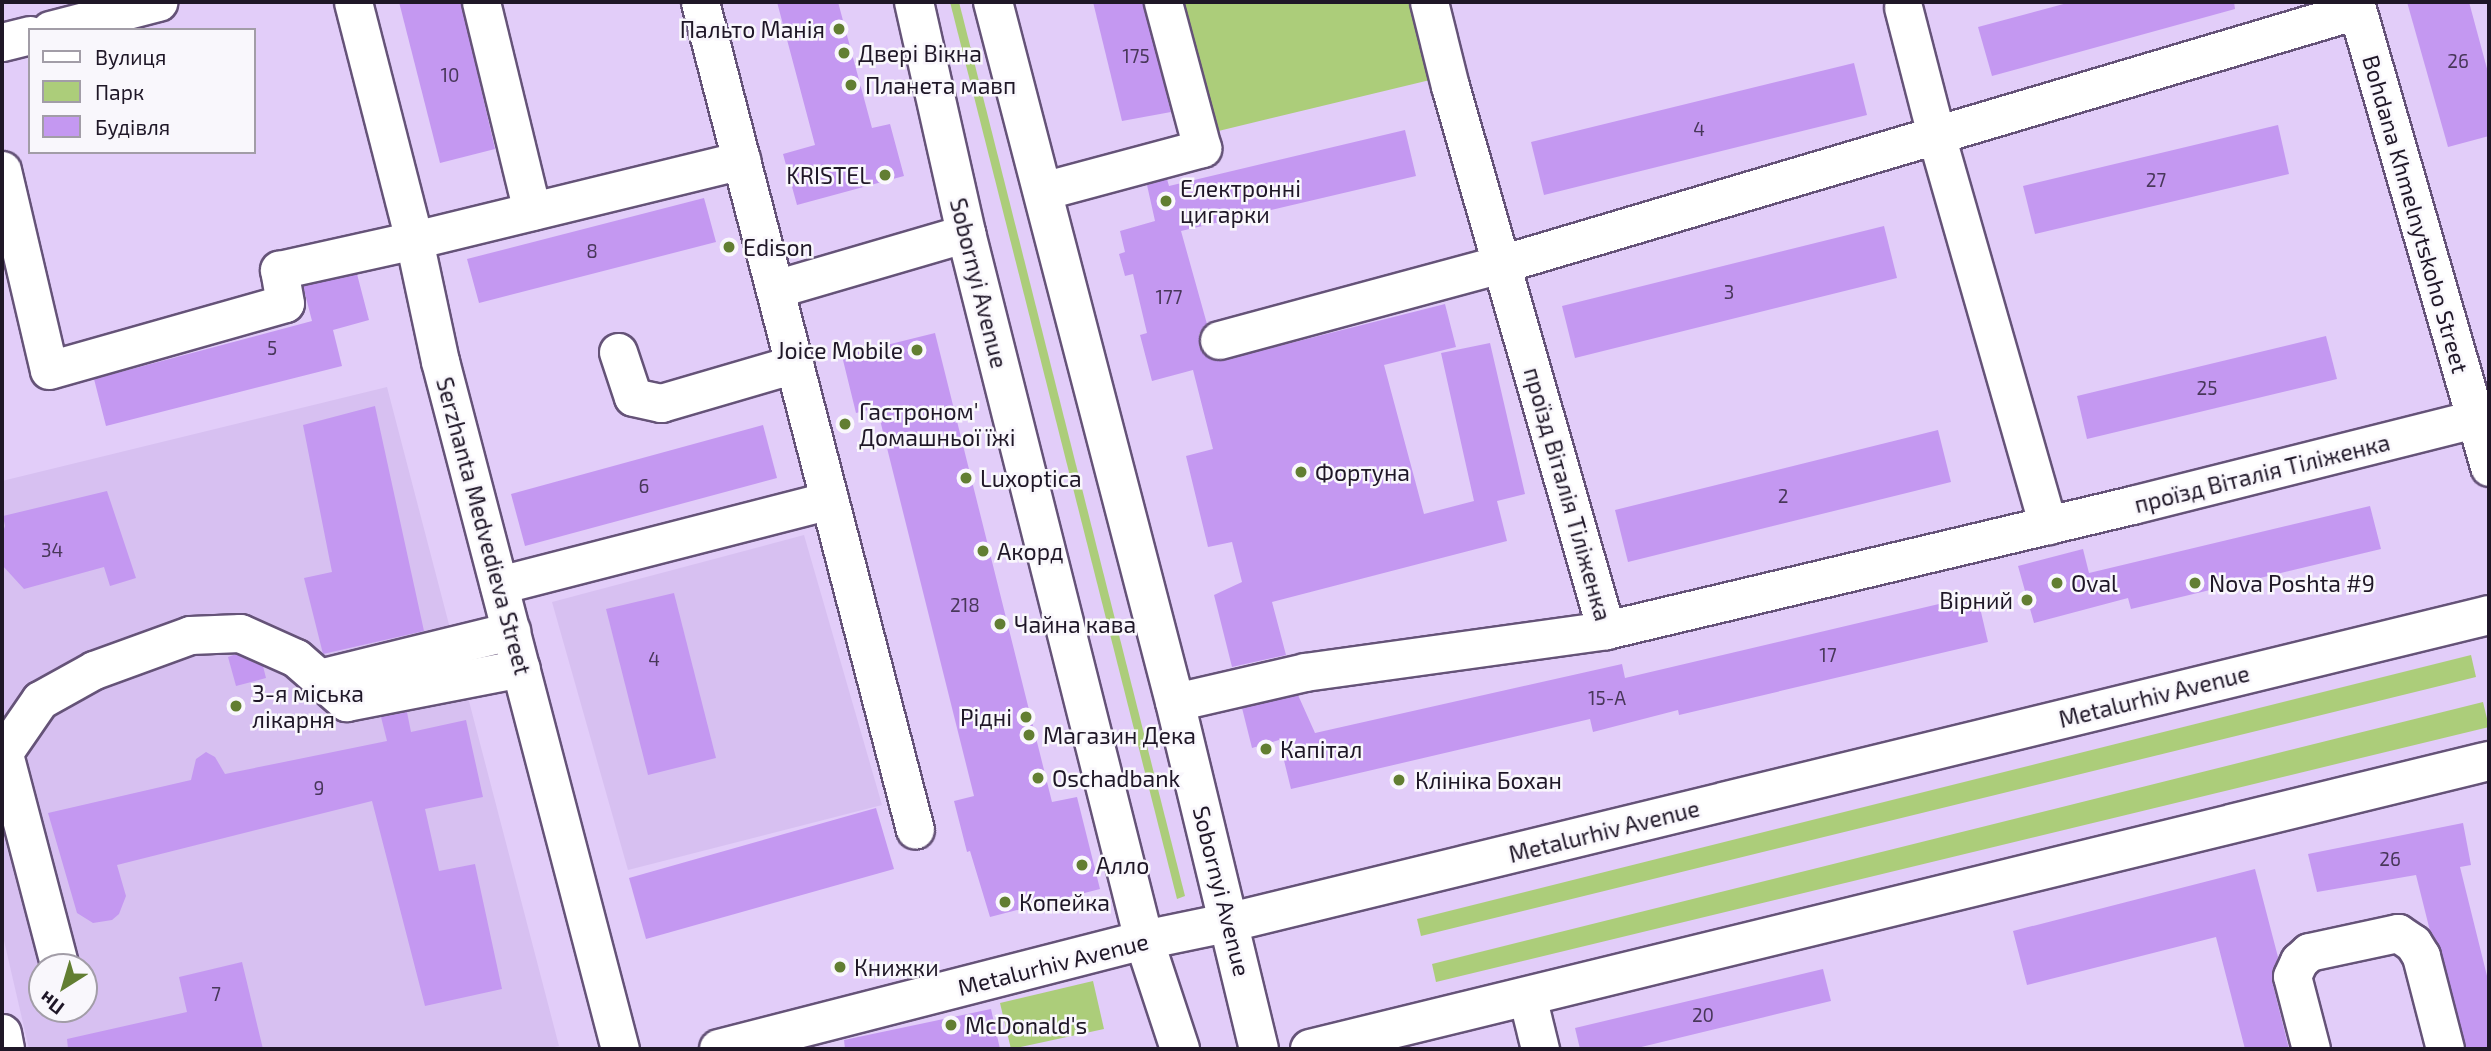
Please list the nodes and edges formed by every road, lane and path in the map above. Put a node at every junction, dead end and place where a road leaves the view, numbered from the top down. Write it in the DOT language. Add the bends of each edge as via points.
graph roads {
  1 [pos="158,2"];
  2 [pos="353,2"];
  3 [pos="481,2"];
  4 [pos="699,2"];
  5 [pos="914,2"];
  6 [pos="993,2"];
  7 [pos="1163,2"];
  8 [pos="1429,2"];
  9 [pos="2356,6"];
  10 [pos="1903,7"];
  11 [pos="58,28"];
  12 [pos="28,36"];
  13 [pos="2,42"];
  14 [pos="1936,135"];
  15 [pos="741,160"];
  16 [pos="2,170"];
  17 [pos="1042,191"];
  18 [pos="532,211"];
  19 [pos="966,233"];
  20 [pos="414,240"];
  21 [pos="1501,264"];
  22 [pos="775,289"];
  23 [pos="1219,340"];
  24 [pos="618,352"];
  25 [pos="794,364"];
  26 [pos="2475,419"];
  27 [pos="2489,467"];
  28 [pos="830,500"];
  29 [pos="2048,525"];
  30 [pos="499,585"];
  31 [pos="2489,615"];
  32 [pos="1606,630"];
  33 [pos="511,631"];
  34 [pos="521,668"];
  35 [pos="319,678"];
  36 [pos="1175,702"];
  37 [pos="3,755"];
  38 [pos="2489,761"];
  39 [pos="915,830"];
  40 [pos="1231,922"];
  41 [pos="1144,940"];
  42 [pos="56,953"];
  43 [pos="1527,996"];
  44 [pos="2,1033"];
  45 [pos="5,1049"];
  46 [pos="620,1049"];
  47 [pos="719,1049"];
  48 [pos="1180,1049"];
  49 [pos="1259,1049"];
  50 [pos="1310,1049"];
  51 [pos="1540,1049"];
  52 [pos="2311,1049"];
  53 [pos="2445,1049"];
  1 -- 11 [label="street"];
  2 -- 20 [label="street, Serzhanta Medvedieva Street"];
  3 -- 18 [label="street"];
  4 -- 15 [label="street"];
  5 -- 19 [label="main road, Sobornyi Avenue"];
  6 -- 17 [label="main road, Sobornyi Avenue"];
  7 -- 17 [label="street" via="1202,148"];
  8 -- 21 [label="street, проїзд Віталія Тіліженка"];
  9 -- 14 [label="street"];
  9 -- 26 [label="street, Bohdana Khmelnytskoho Street"];
  10 -- 14 [label="street"];
  12 -- 13 [label="street"];
  14 -- 21 [label="street"];
  14 -- 29 [label="street"];
  15 -- 18 [label="street"];
  15 -- 22 [label="street"];
  16 -- 20 [label="street" via="49,370 285,303 278,270"];
  17 -- 36 [label="main road, Sobornyi Avenue"];
  18 -- 20 [label="street"];
  19 -- 22 [label="street"];
  19 -- 41 [label="main road, Sobornyi Avenue"];
  20 -- 30 [label="street, Serzhanta Medvedieva Street" via="440,361"];
  21 -- 23 [label="street"];
  21 -- 32 [label="street, проїзд Віталія Тіліженка"];
  22 -- 25 [label="street"];
  24 -- 25 [label="street" via="633,397 661,403"];
  25 -- 28 [label="street"];
  26 -- 27 [label="street, Bohdana Khmelnytskoho Street"];
  26 -- 29 [label="street, проїзд Віталія Тіліженка"];
  28 -- 30 [label="street"];
  28 -- 39 [label="street"];
  29 -- 32 [label="street, проїзд Віталія Тіліженка"];
  30 -- 33 [label="street, Serzhanta Medvedieva Street"];
  31 -- 40 [label="main road, Metalurhiv Avenue"];
  32 -- 36 [label="street" via="1305,672"];
  33 -- 34 [label="street, Serzhanta Medvedieva Street"];
  33 -- 35 [label="street"];
  34 -- 35 [label="street" via="346,702"];
  34 -- 46 [label="street, Serzhanta Medvedieva Street"];
  35 -- 37 [label="street" via="296,659 240,634 190,635 94,670 40,700"];
  36 -- 40 [label="main road, Sobornyi Avenue"];
  37 -- 42 [label="street"];
  38 -- 43 [label="main road"];
  40 -- 41 [label="main road, Metalurhiv Avenue"];
  40 -- 49 [label="main road, Sobornyi Avenue"];
  41 -- 47 [label="main road, Metalurhiv Avenue"];
  41 -- 48 [label="main road, Sobornyi Avenue"];
  43 -- 50 [label="main road"];
  43 -- 51 [label="street"];
  44 -- 45 [label="street"];
  52 -- 53 [label="street" via="2292,976 2299,961 2309,952 2398,933 2413,943 2421,956"];
}
